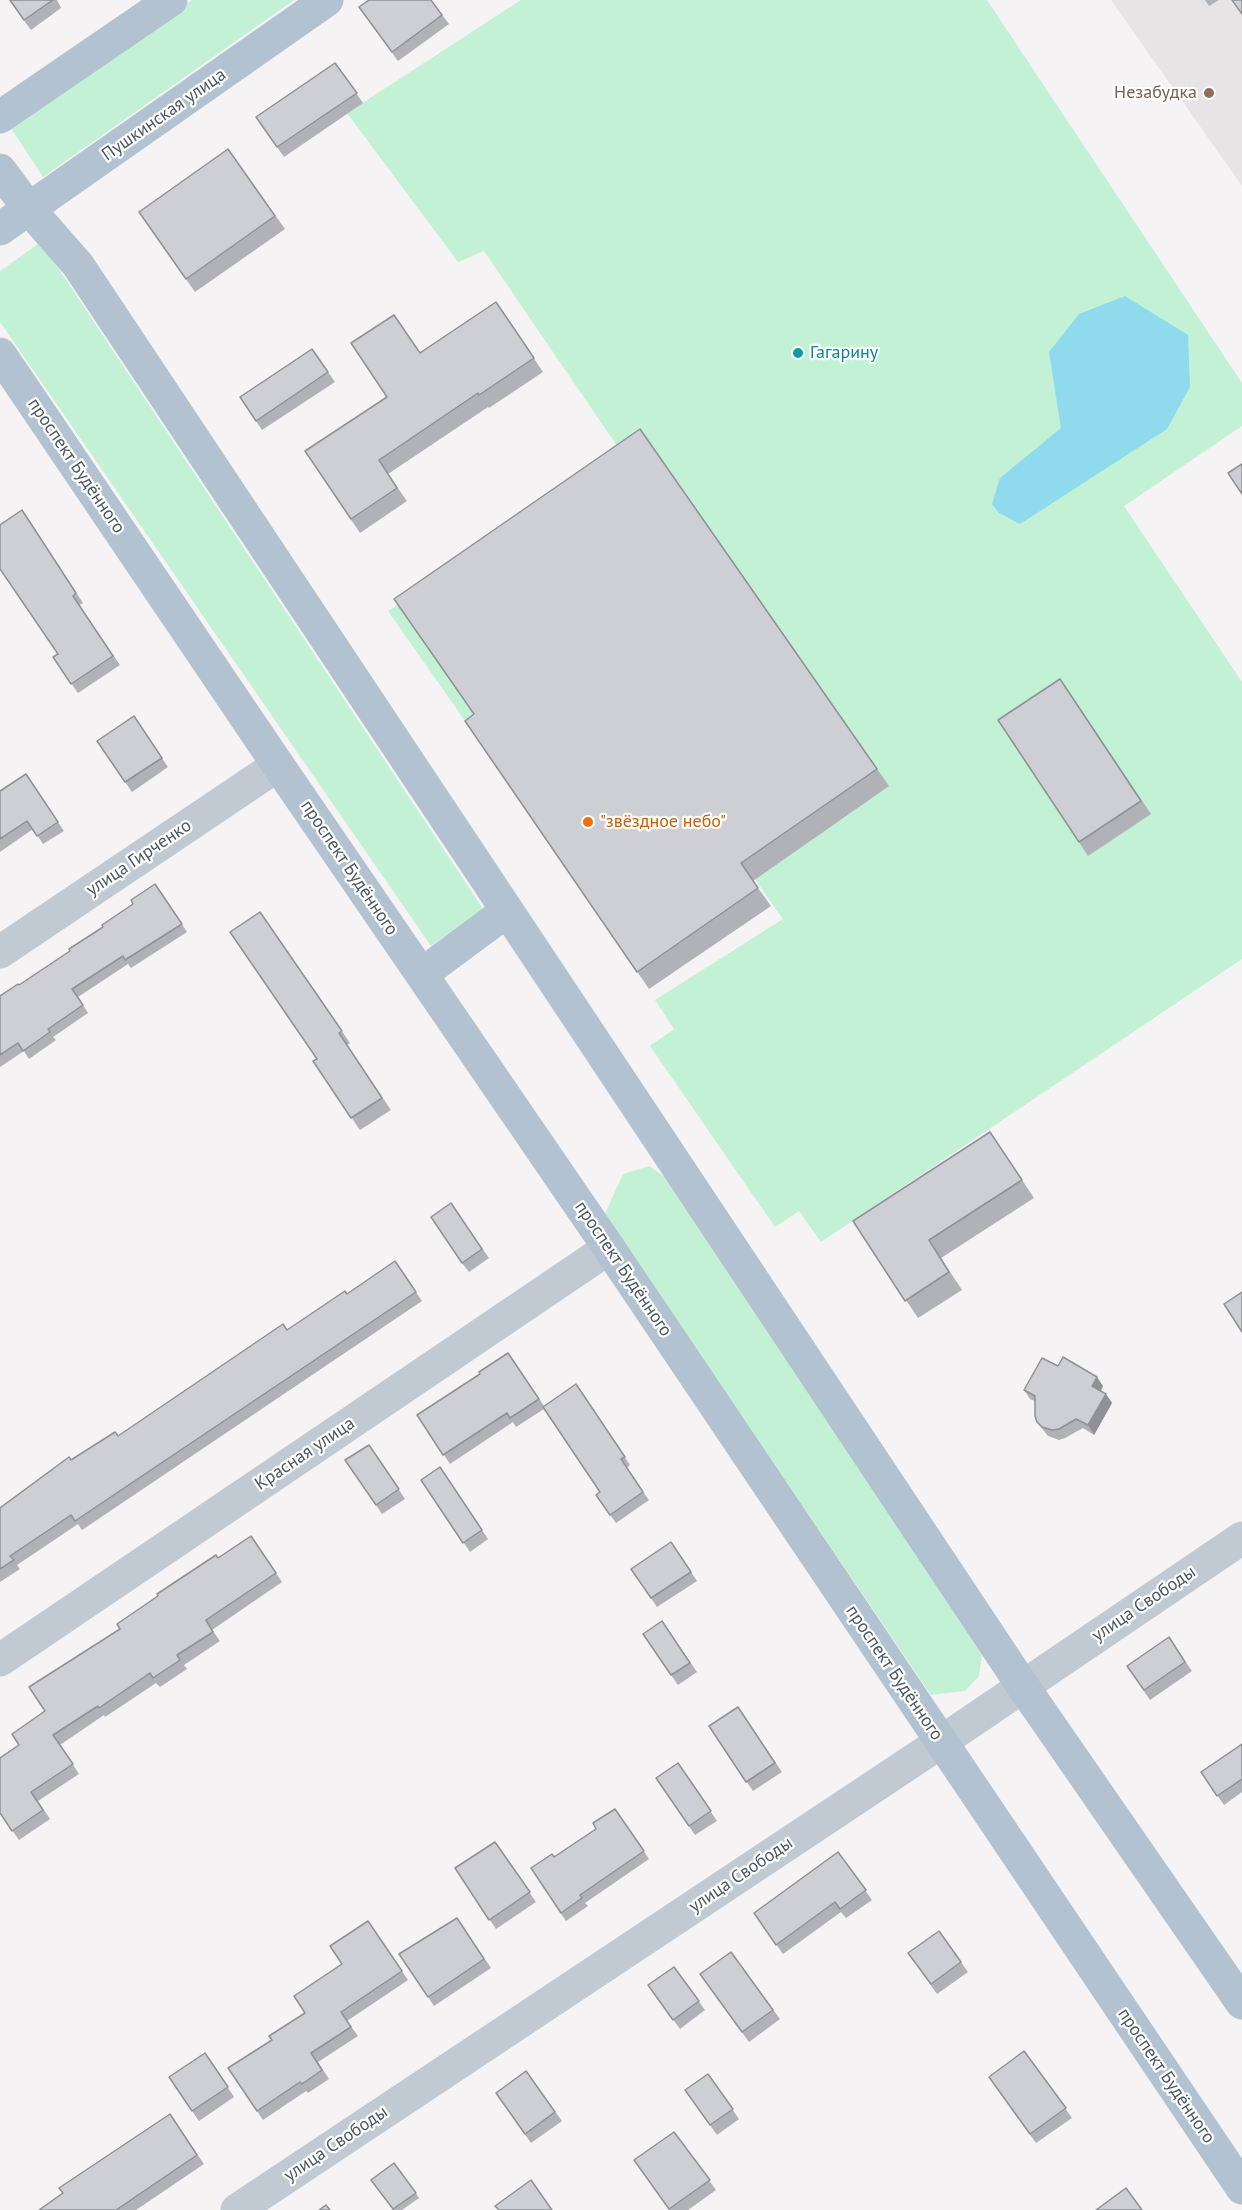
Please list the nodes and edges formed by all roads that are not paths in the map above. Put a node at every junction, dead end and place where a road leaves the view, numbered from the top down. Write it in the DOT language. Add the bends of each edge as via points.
graph roads {
  1 [pos="171,0"];
  2 [pos="327,0"];
  3 [pos="0,117"];
  4 [pos="0,170"];
  5 [pos="29,209"];
  6 [pos="0,229"];
  7 [pos="0,354"];
  8 [pos="278,765"];
  9 [pos="507,911"];
  10 [pos="0,952"];
  11 [pos="422,974"];
  12 [pos="609,1248"];
  13 [pos="1242,1538"];
  14 [pos="0,1660"];
  15 [pos="1022,1685"];
  16 [pos="941,1742"];
  17 [pos="1242,2003"];
  18 [pos="1242,2188"];
  19 [pos="237,2210"];
  1 -- 3 [label="main road"];
  2 -- 5 [label="main road, Пушкинская улица"];
  4 -- 5 [label="main road"];
  5 -- 6 [label="main road, Пушкинская улица"];
  5 -- 9 [label="main road" via="78,265"];
  7 -- 8 [label="main road, проспект Будённого"];
  8 -- 10 [label="street, улица Гирченко"];
  8 -- 11 [label="main road, проспект Будённого"];
  9 -- 11 [label="main road"];
  9 -- 15 [label="main road"];
  11 -- 12 [label="main road, проспект Будённого"];
  12 -- 14 [label="street, Красная улица"];
  12 -- 16 [label="main road, проспект Будённого"];
  13 -- 15 [label="street, улица Свободы"];
  15 -- 16 [label="street, улица Свободы"];
  15 -- 17 [label="main road"];
  16 -- 18 [label="main road, проспект Будённого"];
  16 -- 19 [label="street, улица Свободы"];
}
